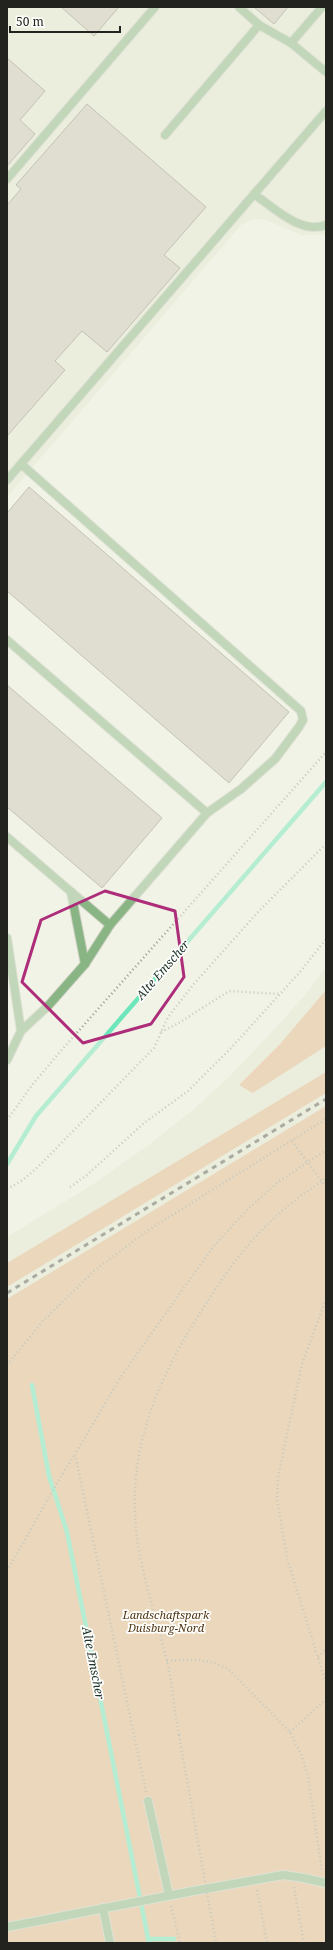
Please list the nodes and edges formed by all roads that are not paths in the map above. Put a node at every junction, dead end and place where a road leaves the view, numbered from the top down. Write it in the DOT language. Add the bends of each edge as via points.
graph roads {
  1 [pos="155,7"];
  2 [pos="239,7"];
  3 [pos="322,7"];
  4 [pos="259,26"];
  5 [pos="291,43"];
  6 [pos="326,72"];
  7 [pos="326,111"];
  8 [pos="165,134"];
  9 [pos="7,179"];
  10 [pos="254,194"];
  11 [pos="326,225"];
  12 [pos="21,464"];
  13 [pos="7,480"];
  14 [pos="7,640"];
  15 [pos="207,813"];
  16 [pos="7,837"];
  17 [pos="71,892"];
  18 [pos="110,926"];
  19 [pos="7,938"];
  20 [pos="85,964"];
  21 [pos="21,1031"];
  22 [pos="7,1060"];
  23 [pos="148,1801"];
  24 [pos="325,1883"];
  25 [pos="169,1896"];
  26 [pos="103,1908"];
  27 [pos="7,1927"];
  28 [pos="110,1943"];
  1 -- 9 [label="lane"];
  2 -- 4 [label="lane"];
  3 -- 5 [label="lane"];
  4 -- 5 [label="lane"];
  4 -- 8 [label="lane"];
  5 -- 6 [label="lane"];
  7 -- 10 [label="lane"];
  10 -- 11 [label="lane" via="302,226"];
  10 -- 12 [label="lane"];
  12 -- 13 [label="lane"];
  12 -- 15 [label="lane" via="301,711 303,720 275,759 241,789"];
  14 -- 15 [label="lane"];
  15 -- 18 [label="lane"];
  16 -- 17 [label="lane"];
  17 -- 18 [label="lane"];
  17 -- 20 [label="lane"];
  18 -- 20 [label="lane"];
  19 -- 21 [label="lane"];
  20 -- 21 [label="lane" via="48,1006"];
  21 -- 22 [label="lane"];
  23 -- 25 [label="lane"];
  24 -- 25 [label="lane" via="283,1875"];
  25 -- 26 [label="lane"];
  26 -- 27 [label="lane"];
  26 -- 28 [label="lane"];
}
